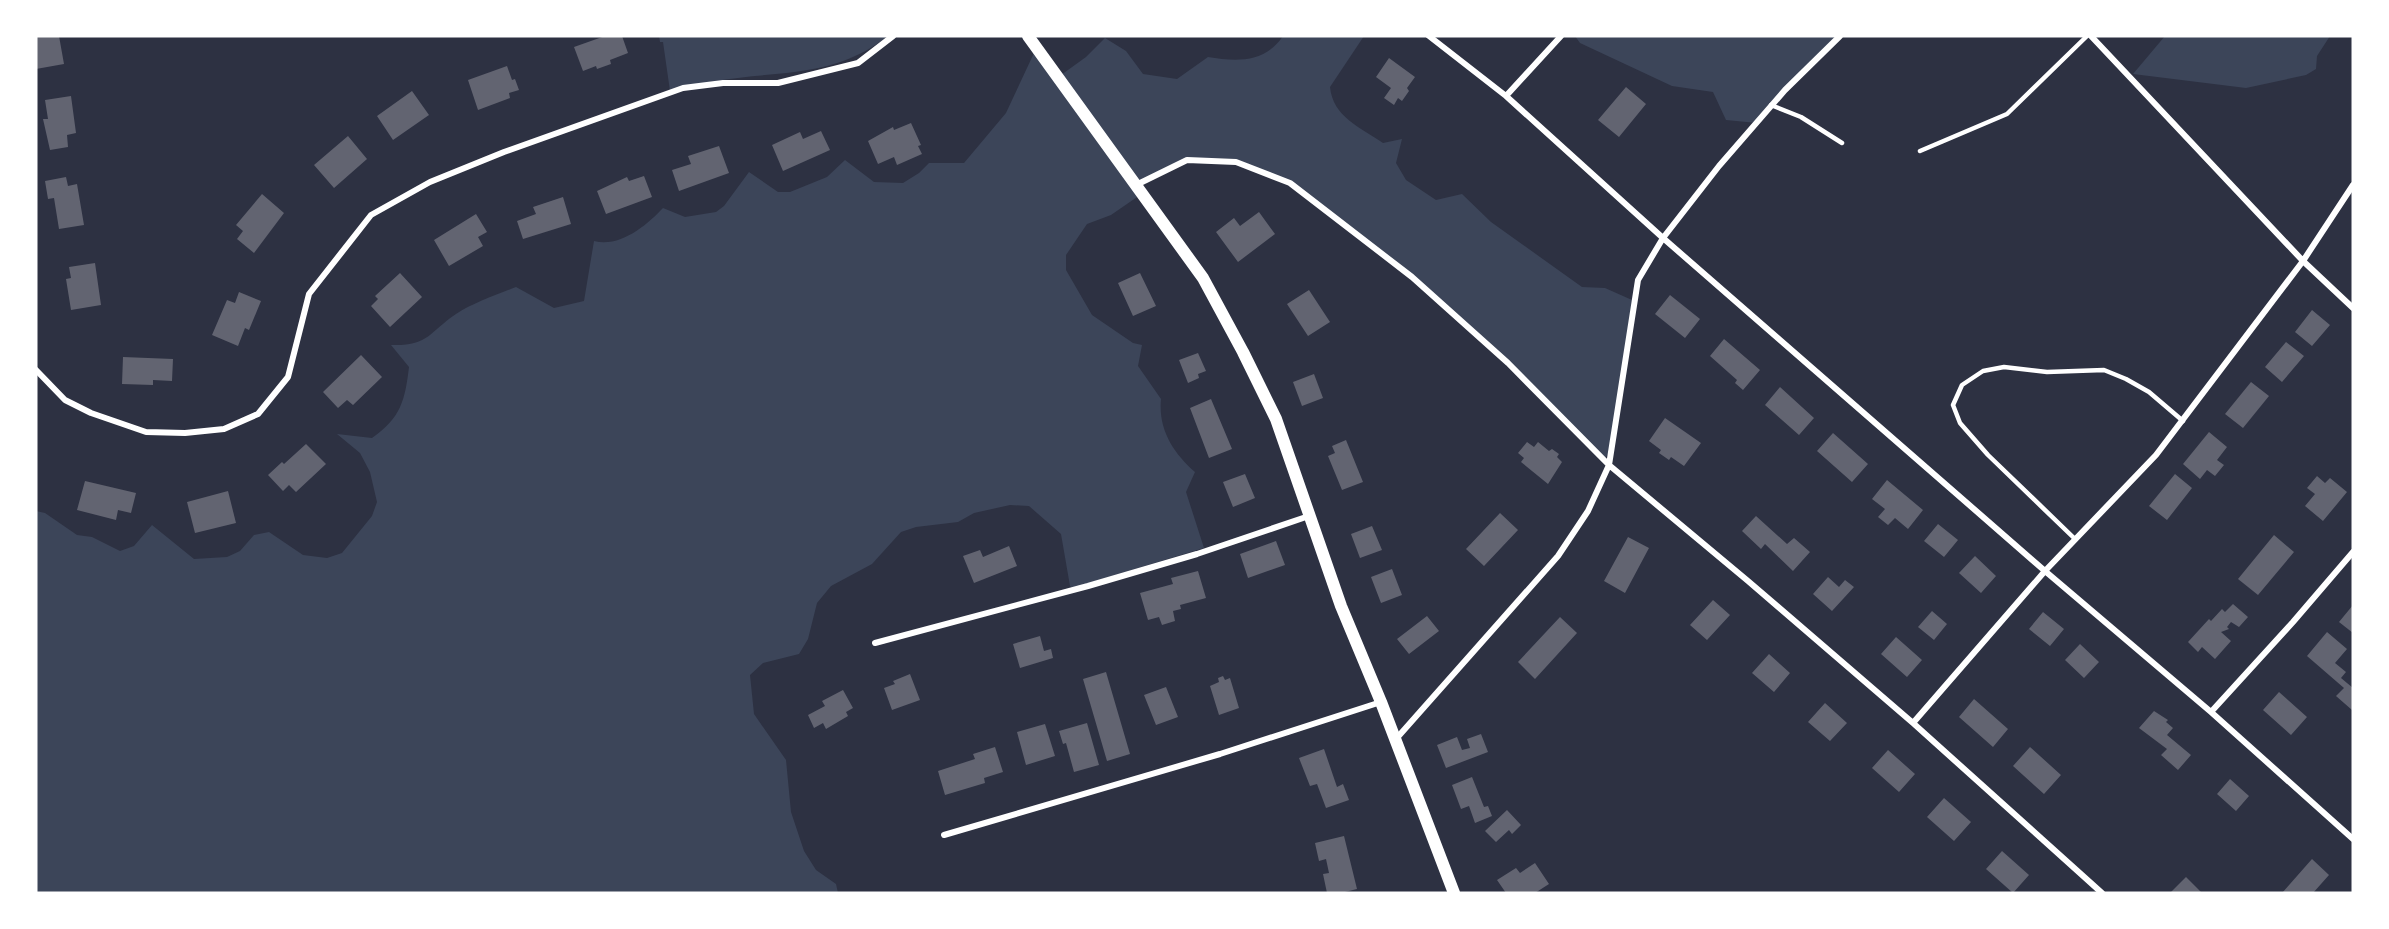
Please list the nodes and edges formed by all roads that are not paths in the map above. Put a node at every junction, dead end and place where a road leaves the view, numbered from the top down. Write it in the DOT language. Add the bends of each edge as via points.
graph roads {
  1 [pos="893,36"];
  2 [pos="1028,36"];
  3 [pos="1429,36"];
  4 [pos="1561,36"];
  5 [pos="1840,36"];
  6 [pos="2089,36"];
  7 [pos="1506,96"];
  8 [pos="1772,105"];
  9 [pos="1842,143"];
  10 [pos="1920,151"];
  11 [pos="1135,185"];
  12 [pos="2353,185"];
  13 [pos="1663,238"];
  14 [pos="2303,261"];
  15 [pos="2353,308"];
  16 [pos="36,370"];
  17 [pos="2182,421"];
  18 [pos="1609,465"];
  19 [pos="1309,516"];
  20 [pos="2075,539"];
  21 [pos="2353,552"];
  22 [pos="2045,572"];
  23 [pos="875,644"];
  24 [pos="1382,702"];
  25 [pos="2211,712"];
  26 [pos="1913,723"];
  27 [pos="1396,740"];
  28 [pos="944,835"];
  29 [pos="2353,839"];
  30 [pos="1454,893"];
  31 [pos="2102,893"];
  1 -- 16 [label="street" via="858,63 778,83 683,88 430,182 371,215 309,294 288,377 258,414 224,429 146,432 65,400"];
  2 -- 11 [label="main road"];
  3 -- 7 [label="street"];
  4 -- 7 [label="street"];
  5 -- 8 [label="street"];
  6 -- 10 [label="lane" via="2007,114"];
  6 -- 14 [label="street"];
  7 -- 13 [label="street"];
  8 -- 9 [label="lane" via="1801,117"];
  8 -- 13 [label="street"];
  11 -- 18 [label="street" via="1187,160 1236,162 1290,183 1412,277 1509,363"];
  11 -- 19 [label="main road" via="1203,278 1244,352 1276,418"];
  12 -- 14 [label="street"];
  13 -- 18 [label="street" via="1638,280"];
  13 -- 22 [label="street"];
  14 -- 15 [label="street"];
  14 -- 17 [label="street"];
  17 -- 20 [label="street" via="2156,455"];
  17 -- 20 [label="lane" via="2149,392 2104,370 2047,372 2004,367 1983,371 1962,385 1953,405 1960,423"];
  18 -- 26 [label="street"];
  18 -- 27 [label="street" via="1588,511 1558,556"];
  19 -- 23 [label="street" via="1197,554"];
  19 -- 24 [label="main road" via="1341,606"];
  20 -- 22 [label="street"];
  21 -- 25 [label="street"];
  22 -- 25 [label="street"];
  22 -- 26 [label="street"];
  24 -- 27 [label="main road"];
  24 -- 28 [label="street"];
  25 -- 29 [label="street"];
  26 -- 31 [label="street"];
  27 -- 30 [label="main road"];
}
